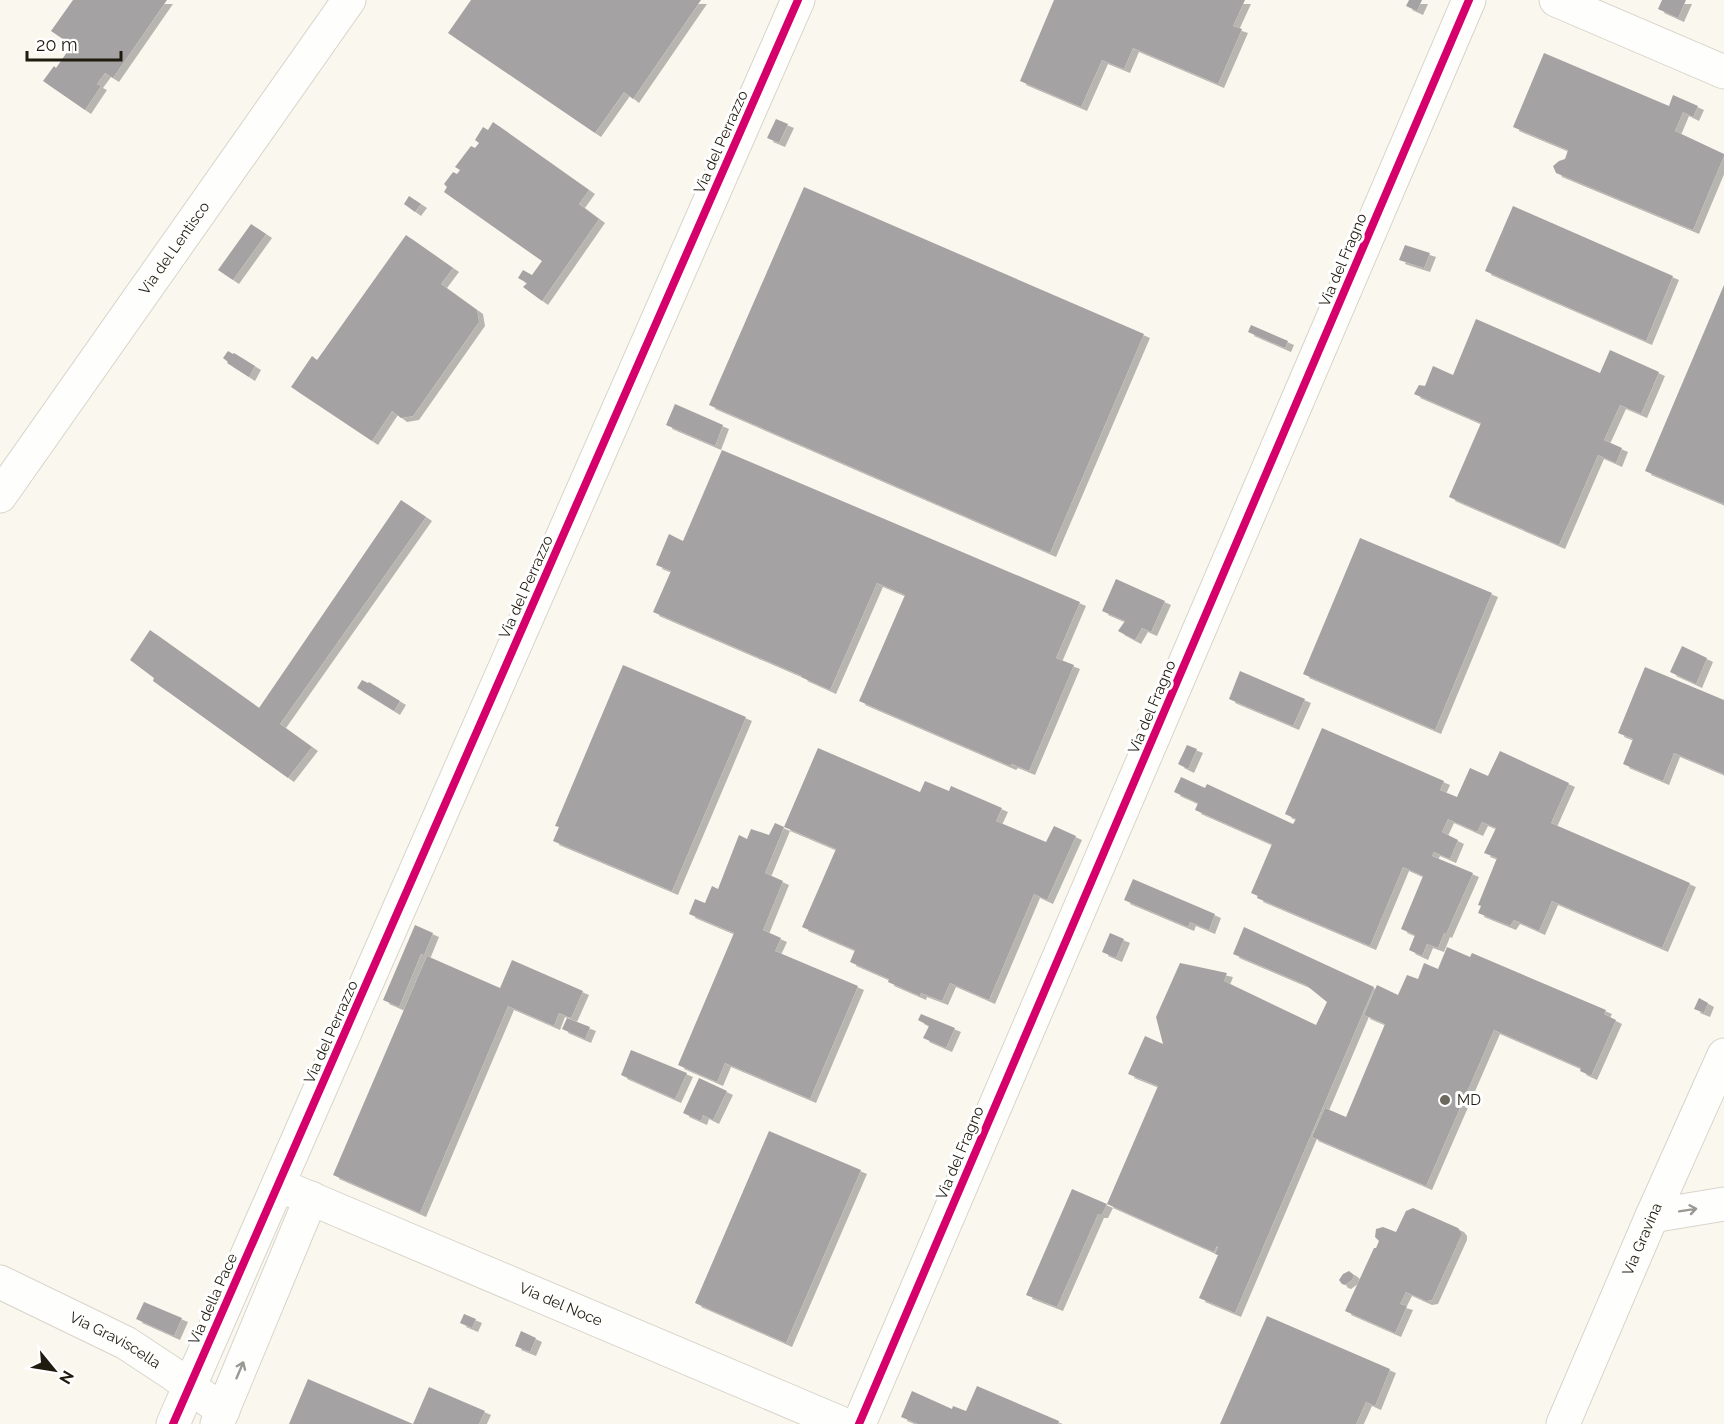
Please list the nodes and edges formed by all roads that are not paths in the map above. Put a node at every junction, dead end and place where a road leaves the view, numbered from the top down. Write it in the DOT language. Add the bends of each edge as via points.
graph roads {
  1 [pos="349,0"];
  2 [pos="798,0"];
  3 [pos="1469,0"];
  4 [pos="1556,0"];
  5 [pos="1724,72"];
  6 [pos="0,496"];
  7 [pos="1722,1066"];
  8 [pos="279,1185"];
  9 [pos="311,1198"];
  10 [pos="1724,1204"];
  11 [pos="1652,1216"];
  12 [pos="0,1282"];
  13 [pos="189,1386"];
  14 [pos="220,1417"];
  15 [pos="173,1424"];
  16 [pos="843,1424"];
  17 [pos="859,1424"];
  18 [pos="1563,1424"];
  1 -- 6 [label="street, Via del Lentisco"];
  2 -- 8 [label="street, Via del Perrazzo"];
  3 -- 17 [label="street, Via del Fragno"];
  4 -- 5 [label="street"];
  7 -- 11 [label="street, Via Gravina"];
  8 -- 9 [label="street, Via del Noce"];
  8 -- 13 [label="street, Via della Pace"];
  14 -- 9 [label="street, one-way"];
  9 -- 16 [label="street, Via del Noce"];
  11 -- 10 [label="street, one-way"];
  11 -- 18 [label="street, Via Gravina"];
  12 -- 13 [label="street, Via Graviscella" via="126,1343"];
  13 -- 14 [label="street, Via Graviscella"];
  13 -- 15 [label="street, Via della Pace"];
}
